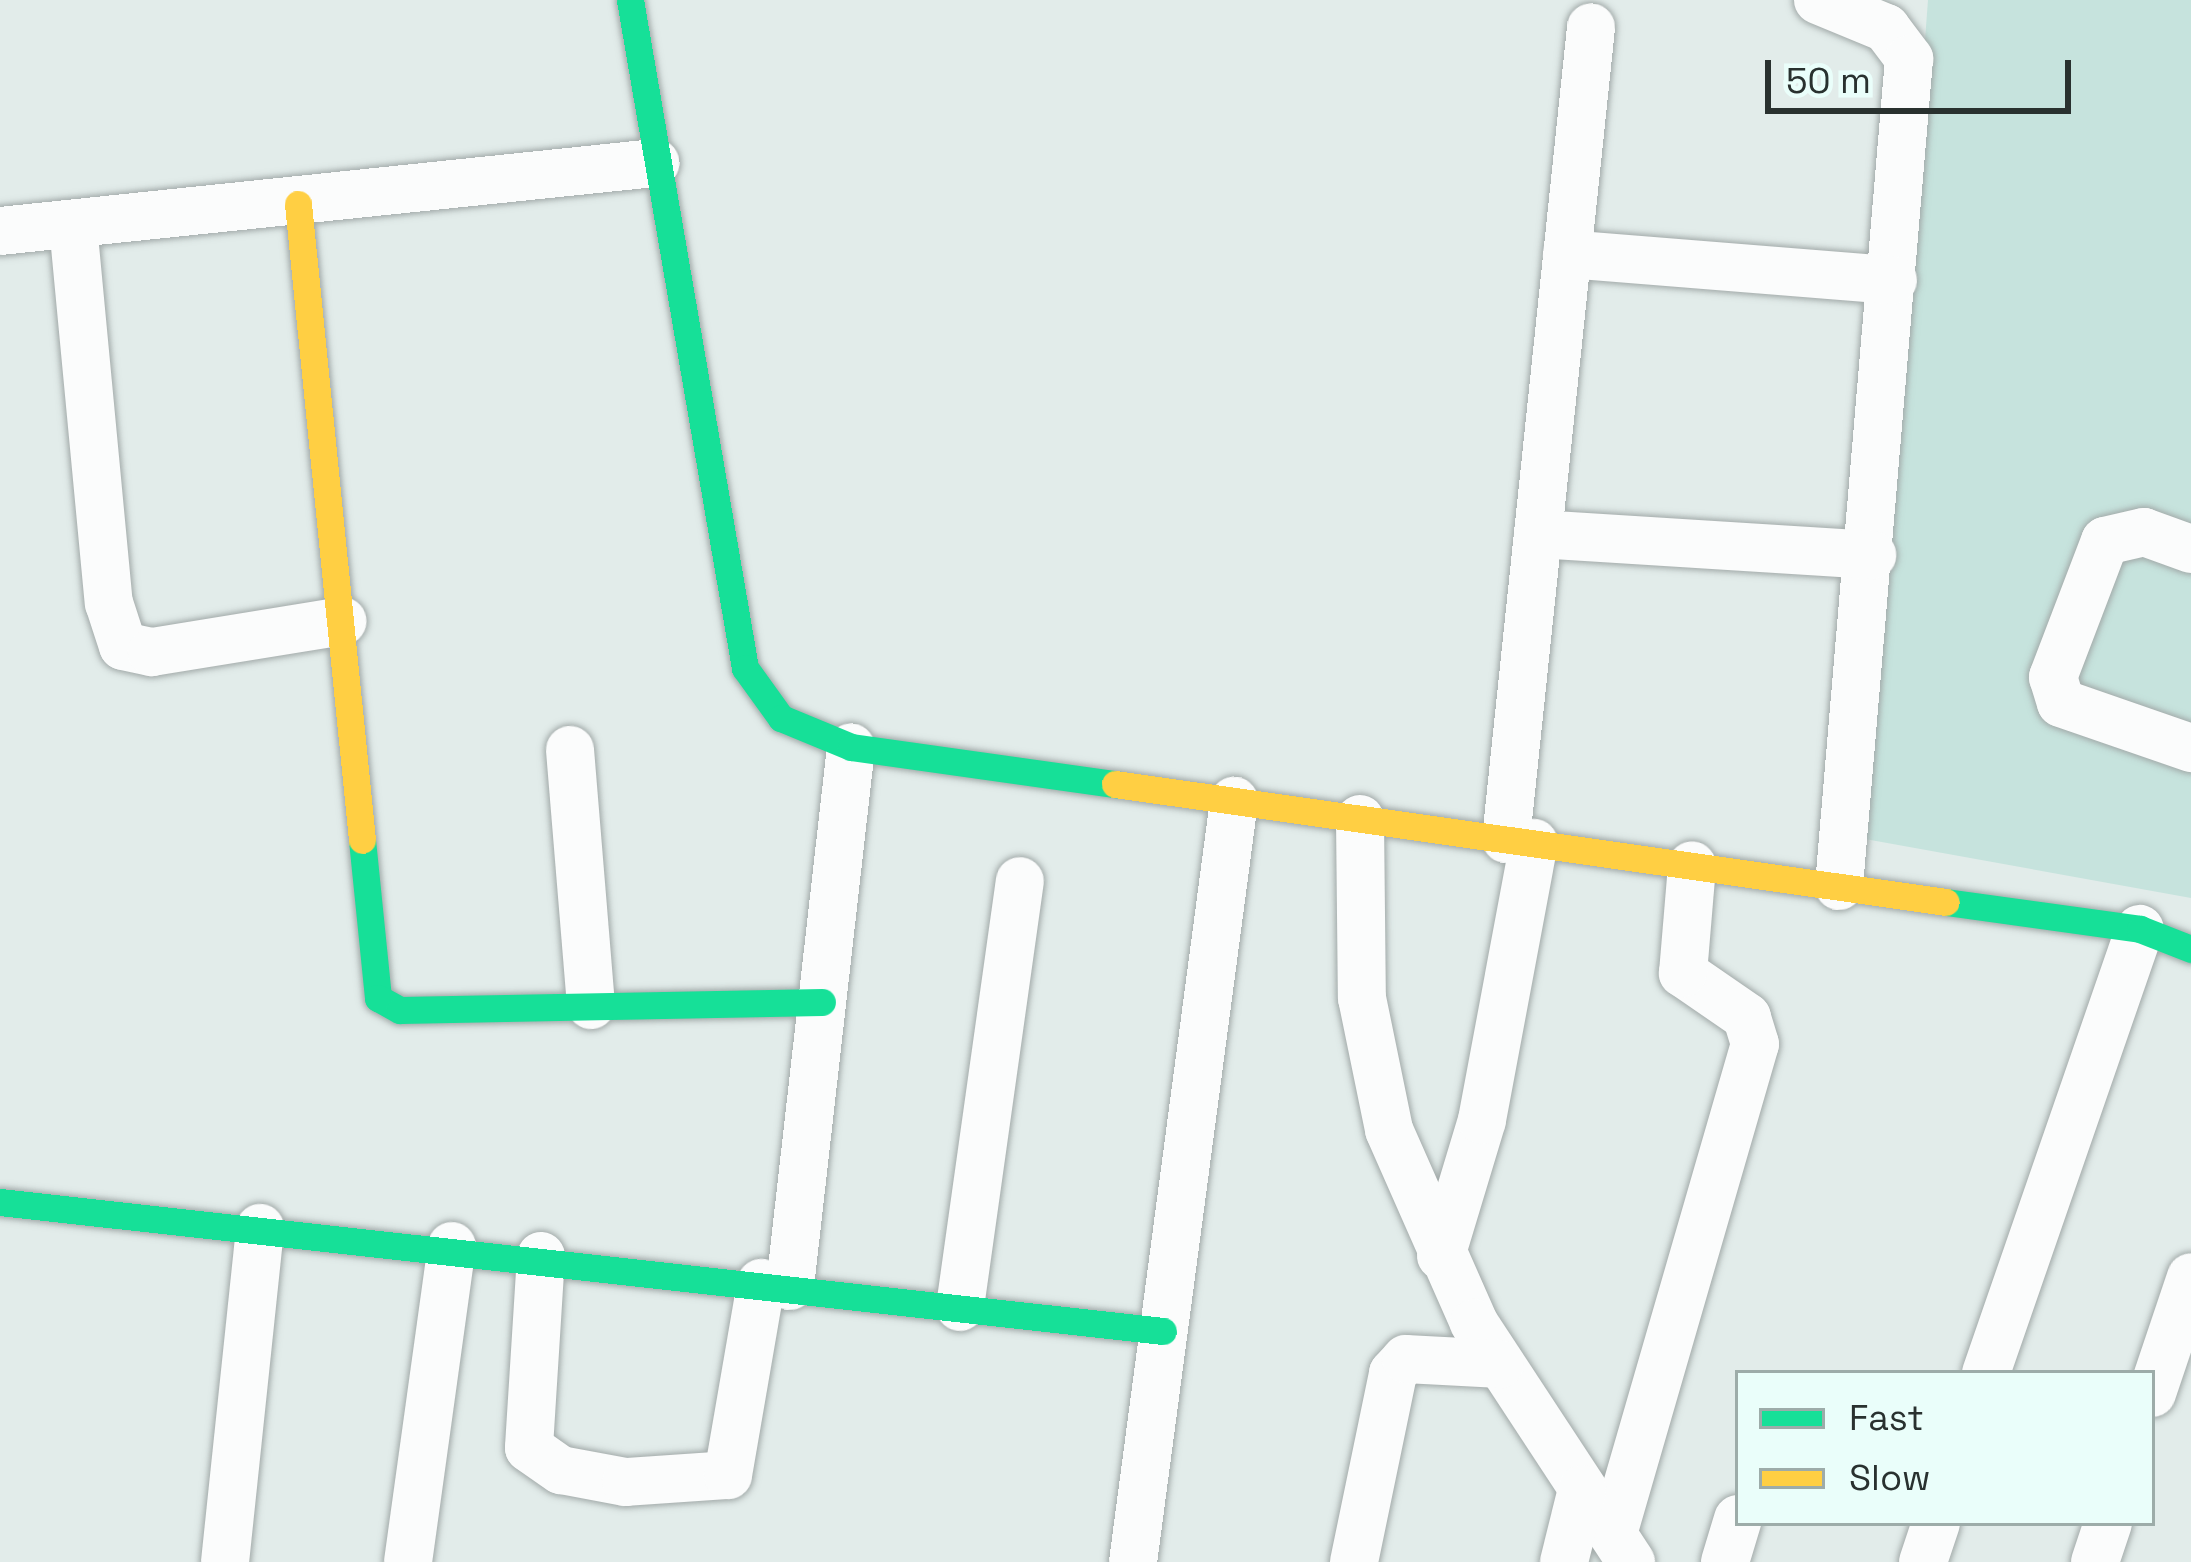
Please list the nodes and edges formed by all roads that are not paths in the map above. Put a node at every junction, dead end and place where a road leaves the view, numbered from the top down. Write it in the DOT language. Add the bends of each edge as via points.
graph roads {
  1 [pos="630,0"];
  2 [pos="1818,0"];
  3 [pos="1591,27"];
  4 [pos="655,163"];
  5 [pos="298,204"];
  6 [pos="73,225"];
  7 [pos="0,231"];
  8 [pos="1568,254"];
  9 [pos="1893,280"];
  10 [pos="1538,534"];
  11 [pos="2191,549"];
  12 [pos="1872,555"];
  13 [pos="343,621"];
  14 [pos="850,747"];
  15 [pos="2191,748"];
  16 [pos="570,750"];
  17 [pos="1234,801"];
  18 [pos="1360,819"];
  19 [pos="1520,841"];
  20 [pos="1692,865"];
  21 [pos="1020,880"];
  22 [pos="1839,886"];
  23 [pos="2140,929"];
  24 [pos="2191,950"];
  25 [pos="822,1002"];
  26 [pos="591,1005"];
  27 [pos="0,1202"];
  28 [pos="260,1228"];
  29 [pos="452,1246"];
  30 [pos="542,1256"];
  31 [pos="1441,1256"];
  32 [pos="2191,1277"];
  33 [pos="776,1284"];
  34 [pos="960,1307"];
  35 [pos="1163,1331"];
  36 [pos="1500,1364"];
  37 [pos="1988,1370"];
  38 [pos="2155,1384"];
  39 [pos="1582,1489"];
  40 [pos="1736,1526"];
  41 [pos="1935,1526"];
  42 [pos="2107,1526"];
  43 [pos="1622,1548"];
  44 [pos="225,1562"];
  45 [pos="408,1562"];
  46 [pos="1132,1562"];
  47 [pos="1354,1562"];
  48 [pos="1564,1562"];
  49 [pos="1725,1562"];
  50 [pos="1923,1562"];
  51 [pos="2095,1562"];
  1 -- 4 [label="street"];
  2 -- 9 [label="street" via="1886,28 1909,59"];
  3 -- 8 [label="street"];
  4 -- 5 [label="street"];
  4 -- 14 [label="street" via="745,668 782,718"];
  5 -- 6 [label="street"];
  5 -- 13 [label="street"];
  6 -- 7 [label="street"];
  6 -- 13 [label="street" via="109,603 123,646 152,652"];
  8 -- 9 [label="street"];
  8 -- 10 [label="street"];
  9 -- 12 [label="street"];
  10 -- 12 [label="street"];
  10 -- 19 [label="street"];
  11 -- 15 [label="street" via="2144,532 2105,541 2053,677 2061,703"];
  12 -- 22 [label="street"];
  13 -- 26 [label="street" via="378,998 400,1010"];
  14 -- 17 [label="street"];
  14 -- 25 [label="street"];
  16 -- 26 [label="street"];
  17 -- 18 [label="street"];
  17 -- 35 [label="street"];
  18 -- 19 [label="street"];
  18 -- 31 [label="street" via="1372,1073"];
  19 -- 20 [label="street"];
  19 -- 31 [label="street" via="1482,1120"];
  20 -- 22 [label="street"];
  20 -- 43 [label="street" via="1683,973 1747,1017 1755,1044"];
  21 -- 34 [label="street"];
  22 -- 23 [label="street"];
  23 -- 24 [label="street"];
  23 -- 37 [label="street"];
  25 -- 26 [label="street"];
  25 -- 33 [label="street"];
  27 -- 28 [label="street"];
  28 -- 29 [label="street"];
  28 -- 44 [label="street"];
  29 -- 30 [label="street"];
  29 -- 45 [label="street"];
  30 -- 33 [label="street"];
  30 -- 33 [label="street" via="529,1448 561,1470 626,1482 728,1475"];
  31 -- 36 [label="street"];
  32 -- 38 [label="street"];
  33 -- 34 [label="street"];
  34 -- 35 [label="street"];
  35 -- 46 [label="street"];
  36 -- 39 [label="street"];
  36 -- 47 [label="street" via="1406,1359 1393,1373"];
  39 -- 43 [label="street"];
  39 -- 48 [label="street"];
  40 -- 49 [label="street"];
  41 -- 50 [label="street"];
  42 -- 51 [label="street"];
}
